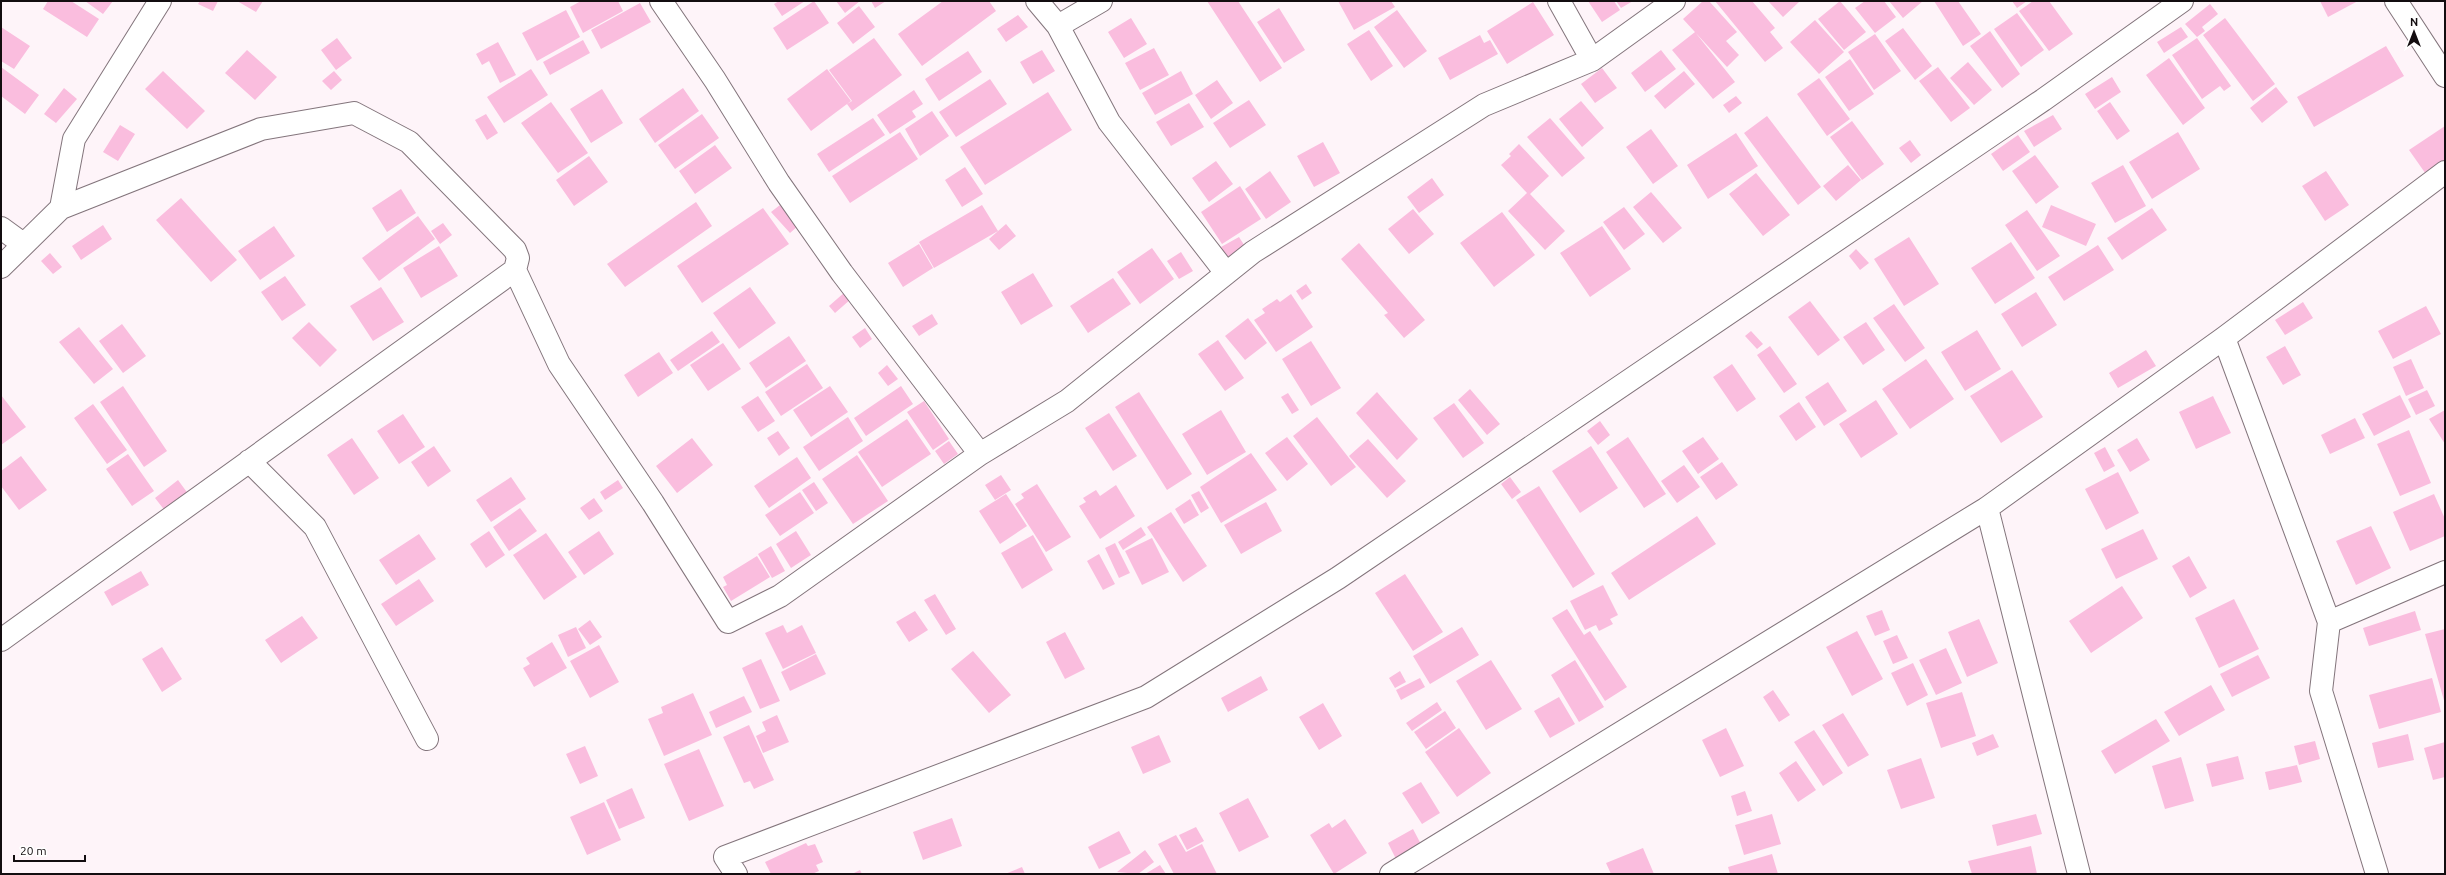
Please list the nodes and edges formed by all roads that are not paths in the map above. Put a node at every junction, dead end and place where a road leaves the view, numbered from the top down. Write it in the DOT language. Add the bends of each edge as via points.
graph roads {
  1 [pos="160,1"];
  2 [pos="661,1"];
  3 [pos="1037,1"];
  4 [pos="1101,1"];
  5 [pos="1559,1"];
  6 [pos="1674,1"];
  7 [pos="2182,1"];
  8 [pos="2396,1"];
  9 [pos="1058,26"];
  10 [pos="1592,60"];
  11 [pos="2445,76"];
  12 [pos="2445,172"];
  13 [pos="61,208"];
  14 [pos="1,228"];
  15 [pos="23,244"];
  16 [pos="1,267"];
  17 [pos="515,270"];
  18 [pos="1226,273"];
  19 [pos="2224,338"];
  20 [pos="980,454"];
  21 [pos="249,461"];
  22 [pos="1987,508"];
  23 [pos="2445,572"];
  24 [pos="2329,622"];
  25 [pos="1,640"];
  26 [pos="427,739"];
  27 [pos="736,874"];
  28 [pos="1391,874"];
  29 [pos="2079,874"];
  30 [pos="2377,874"];
  1 -- 13 [label="street" via="74,139"];
  2 -- 20 [label="street" via="715,80 779,183 842,273"];
  3 -- 9 [label="street"];
  4 -- 9 [label="street"];
  5 -- 10 [label="street"];
  6 -- 10 [label="street"];
  7 -- 27 [label="street" via="2030,109 1338,578 1146,697 725,857"];
  8 -- 11 [label="street"];
  9 -- 18 [label="street" via="1109,122"];
  10 -- 18 [label="street" via="1484,105 1253,252"];
  12 -- 19 [label="street"];
  13 -- 15 [label="street"];
  13 -- 17 [label="street" via="261,129 354,113 409,142 515,250 518,258"];
  14 -- 15 [label="street"];
  15 -- 16 [label="street"];
  17 -- 20 [label="street" via="559,364 653,503 728,622 780,596"];
  17 -- 21 [label="street"];
  18 -- 20 [label="street" via="1067,401"];
  19 -- 22 [label="street"];
  19 -- 24 [label="street"];
  21 -- 25 [label="street"];
  21 -- 26 [label="street" via="315,527"];
  22 -- 28 [label="street"];
  22 -- 29 [label="street"];
  23 -- 24 [label="street"];
  24 -- 30 [label="street" via="2321,691"];
}
